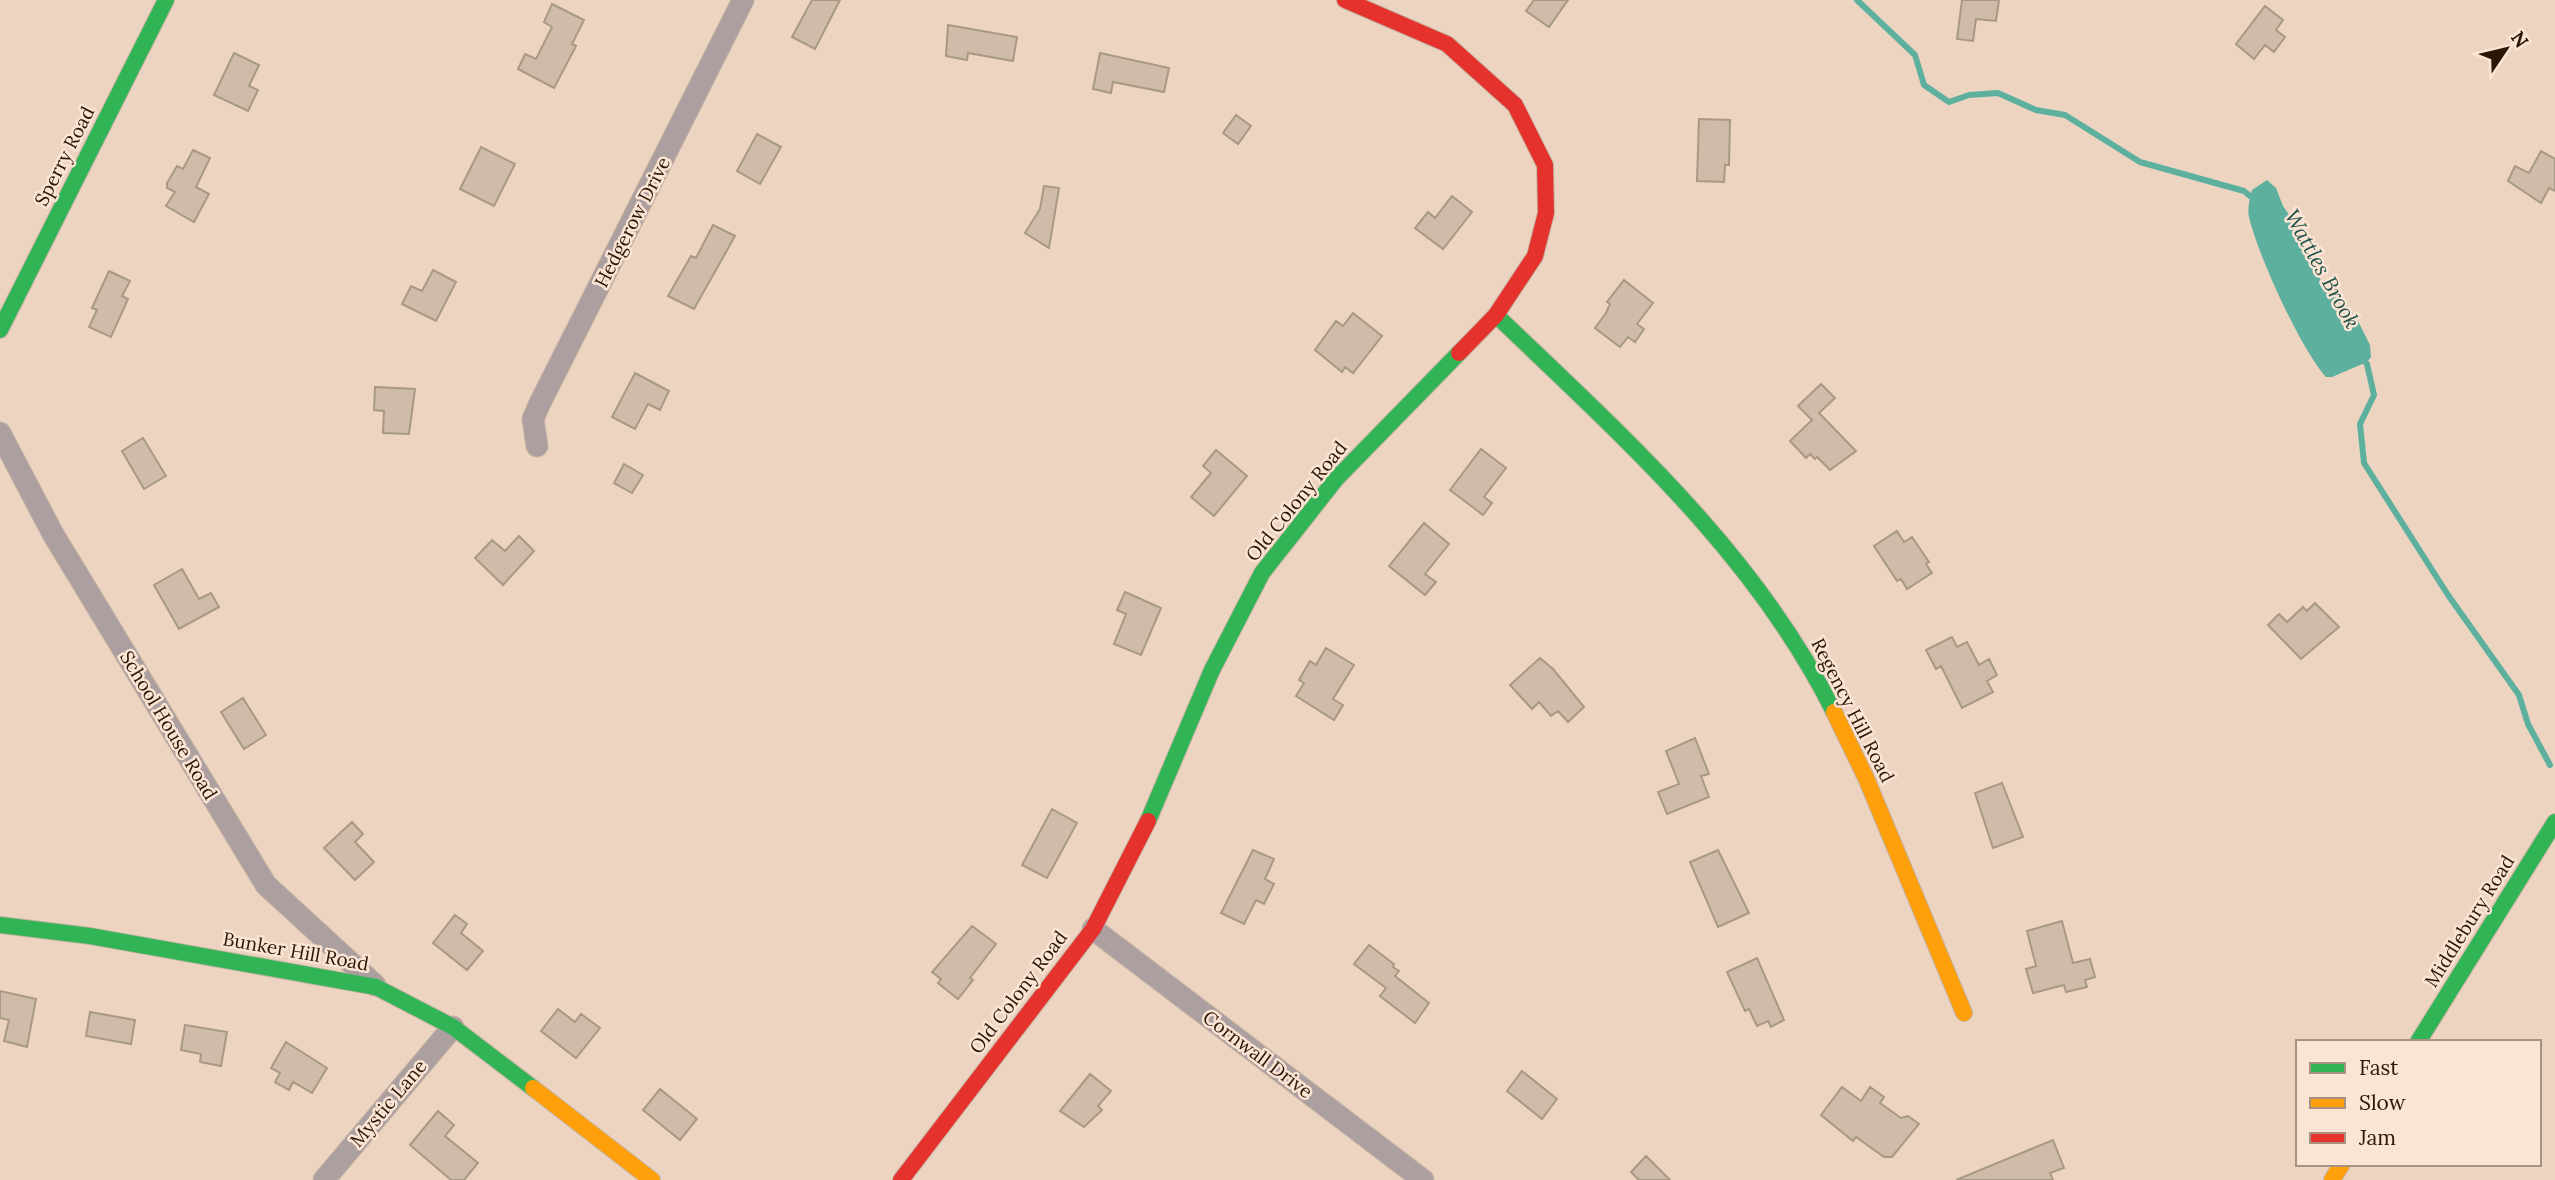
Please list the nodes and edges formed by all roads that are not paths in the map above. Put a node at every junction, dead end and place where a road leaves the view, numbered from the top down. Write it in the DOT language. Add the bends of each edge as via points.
graph roads {
  1 [pos="166,0"];
  2 [pos="743,0"];
  3 [pos="1345,0"];
  4 [pos="1496,315"];
  5 [pos="0,330"];
  6 [pos="0,433"];
  7 [pos="537,446"];
  8 [pos="2555,822"];
  9 [pos="0,925"];
  10 [pos="1093,929"];
  11 [pos="376,987"];
  12 [pos="1964,1013"];
  13 [pos="453,1027"];
  14 [pos="2419,1040"];
  15 [pos="324,1180"];
  16 [pos="652,1180"];
  17 [pos="901,1180"];
  18 [pos="1423,1180"];
  1 -- 5 [label="street, Sperry Road"];
  2 -- 7 [label="street, Hedgerow Drive" via="539,405 533,419"];
  3 -- 4 [label="street, Old Colony Road" via="1447,44 1515,105 1545,165 1546,213 1535,256"];
  4 -- 10 [label="street, Old Colony Road" via="1336,479 1262,573 1212,670 1142,835"];
  4 -- 12 [label="street, Regency Hill Road" via="1664,476 1753,580 1809,662 1866,778"];
  6 -- 11 [label="street, School House Road" via="53,534 266,885"];
  8 -- 14 [label="street, Middlebury Road"];
  9 -- 11 [label="street, Bunker Hill Road" via="90,936"];
  10 -- 17 [label="street, Old Colony Road"];
  10 -- 18 [label="street, Cornwall Drive"];
  11 -- 13 [label="street, Bunker Hill Road"];
  13 -- 15 [label="street, Mystic Lane"];
  13 -- 16 [label="street, Bunker Hill Road"];
}
